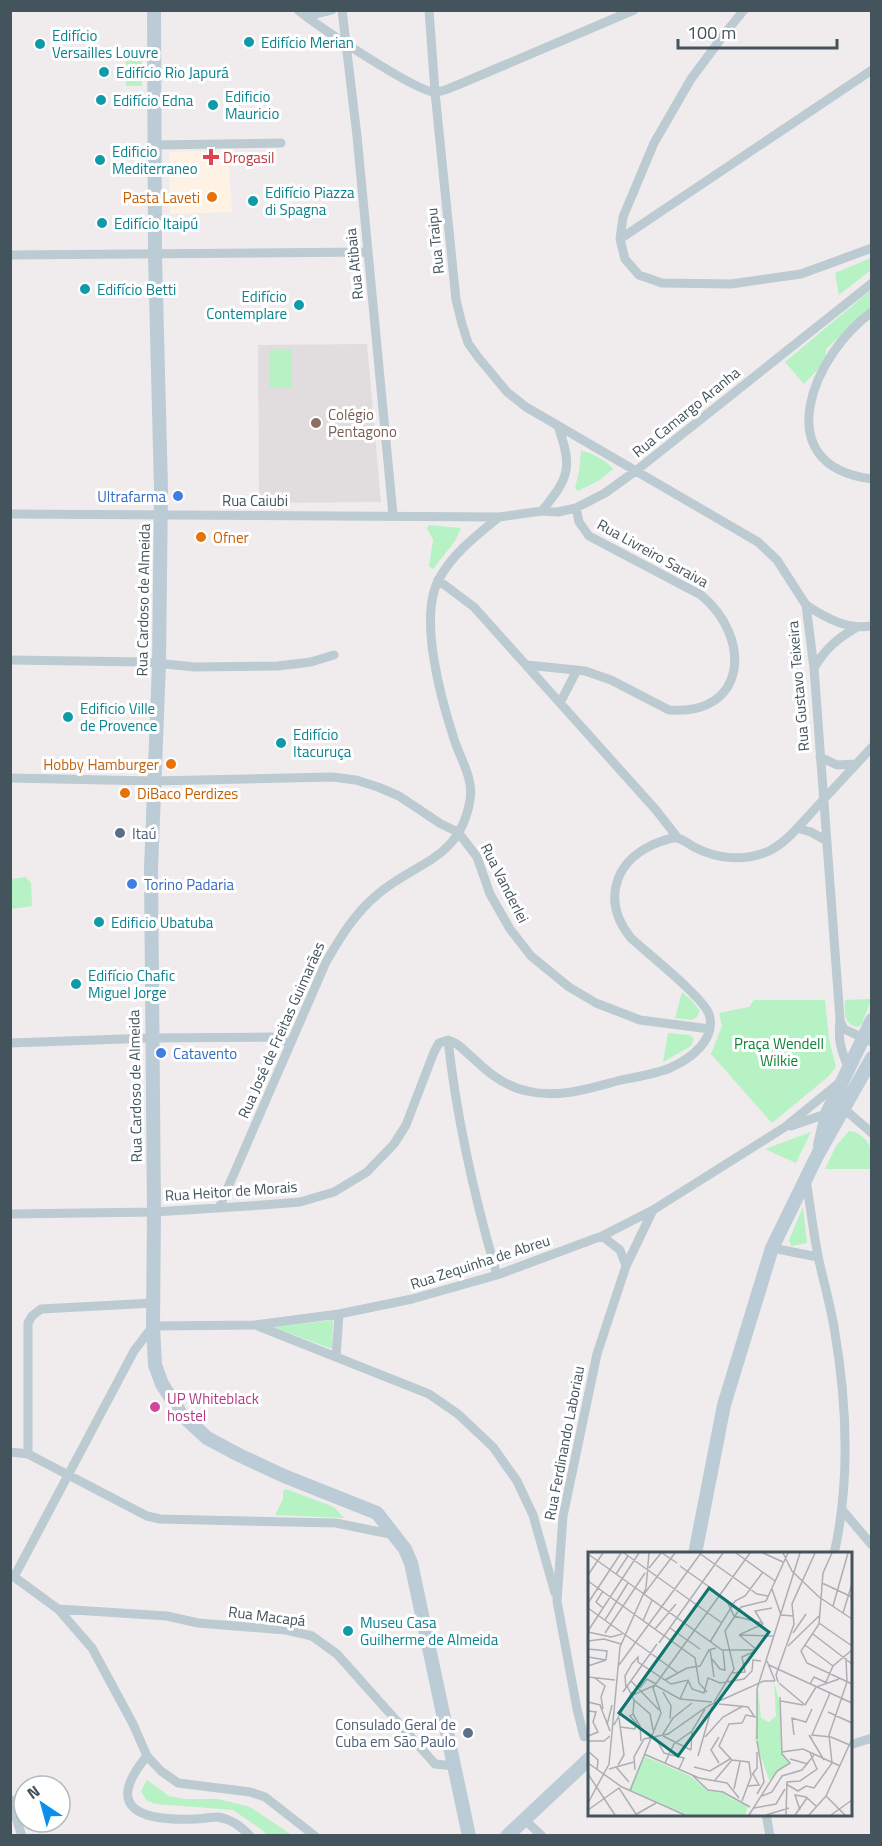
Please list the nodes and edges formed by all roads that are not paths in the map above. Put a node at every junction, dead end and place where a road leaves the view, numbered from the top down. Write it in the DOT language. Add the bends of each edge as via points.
graph roads {
  1 [pos="154,10"];
  2 [pos="300,10"];
  3 [pos="332,10"];
  4 [pos="342,10"];
  5 [pos="429,10"];
  6 [pos="634,10"];
  7 [pos="744,10"];
  8 [pos="344,42"];
  9 [pos="872,70"];
  10 [pos="435,92"];
  11 [pos="281,143"];
  12 [pos="155,145"];
  13 [pos="620,239"];
  14 [pos="872,248"];
  15 [pos="368,252"];
  16 [pos="10,255"];
  17 [pos="155,255"];
  18 [pos="872,283"];
  19 [pos="872,312"];
  20 [pos="558,426"];
  21 [pos="637,471"];
  22 [pos="872,479"];
  23 [pos="576,508"];
  24 [pos="542,511"];
  25 [pos="10,514"];
  26 [pos="161,514"];
  27 [pos="393,515"];
  28 [pos="499,517"];
  29 [pos="438,580"];
  30 [pos="806,605"];
  31 [pos="872,626"];
  32 [pos="857,627"];
  33 [pos="334,655"];
  34 [pos="10,660"];
  35 [pos="159,664"];
  36 [pos="527,665"];
  37 [pos="814,668"];
  38 [pos="577,670"];
  39 [pos="560,703"];
  40 [pos="872,747"];
  41 [pos="820,757"];
  42 [pos="856,764"];
  43 [pos="10,778"];
  44 [pos="154,781"];
  45 [pos="823,800"];
  46 [pos="797,828"];
  47 [pos="458,832"];
  48 [pos="677,837"];
  49 [pos="827,840"];
  50 [pos="840,1019"];
  51 [pos="872,1020"];
  52 [pos="710,1029"];
  53 [pos="151,1038"];
  54 [pos="448,1040"];
  55 [pos="867,1040"];
  56 [pos="10,1043"];
  57 [pos="290,1043"];
  58 [pos="872,1058"];
  59 [pos="848,1067"];
  60 [pos="842,1081"];
  61 [pos="843,1108"];
  62 [pos="828,1112"];
  63 [pos="785,1127"];
  64 [pos="872,1133"];
  65 [pos="818,1154"];
  66 [pos="806,1179"];
  67 [pos="219,1208"];
  68 [pos="653,1210"];
  69 [pos="154,1212"];
  70 [pos="10,1214"];
  71 [pos="602,1236"];
  72 [pos="772,1248"];
  73 [pos="818,1257"];
  74 [pos="626,1266"];
  75 [pos="497,1275"];
  76 [pos="154,1303"];
  77 [pos="339,1314"];
  78 [pos="255,1325"];
  79 [pos="153,1326"];
  80 [pos="336,1357"];
  81 [pos="10,1452"];
  82 [pos="28,1454"];
  83 [pos="67,1475"];
  84 [pos="843,1511"];
  85 [pos="395,1535"];
  86 [pos="872,1545"];
  87 [pos="695,1552"];
  88 [pos="834,1552"];
  89 [pos="12,1576"];
  90 [pos="557,1601"];
  91 [pos="58,1609"];
  92 [pos="584,1737"];
  93 [pos="872,1738"];
  94 [pos="852,1744"];
  95 [pos="147,1756"];
  96 [pos="588,1759"];
  97 [pos="455,1766"];
  98 [pos="10,1799"];
  99 [pos="766,1816"];
  100 [pos="525,1820"];
  101 [pos="22,1836"];
  102 [pos="250,1836"];
  103 [pos="315,1836"];
  104 [pos="469,1836"];
  105 [pos="507,1836"];
  106 [pos="542,1836"];
  107 [pos="770,1836"];
  1 -- 12 [label="main road, Rua Cardoso de Almeida"];
  2 -- 3 [label="street" via="316,14"];
  2 -- 8 [label="street"];
  4 -- 8 [label="street, Rua Atibaia"];
  5 -- 10 [label="street, Rua Traipu"];
  6 -- 10 [label="street"];
  7 -- 13 [label="street" via="709,53 671,111 627,204"];
  8 -- 10 [label="street" via="418,87"];
  8 -- 15 [label="street, Rua Atibaia"];
  9 -- 13 [label="street"];
  10 -- 20 [label="street, Rua Traipu" via="456,300 468,343 507,392"];
  11 -- 12 [label="street"];
  12 -- 17 [label="main road, Rua Cardoso de Almeida"];
  13 -- 14 [label="street" via="625,259 639,275 684,285 730,284 801,274"];
  15 -- 17 [label="street"];
  15 -- 27 [label="street, Rua Atibaia"];
  16 -- 17 [label="street"];
  17 -- 26 [label="main road, Rua Cardoso de Almeida"];
  18 -- 21 [label="street, Rua Camargo Aranha"];
  19 -- 22 [label="street" via="838,347 813,393 808,411 809,432 820,456 840,472"];
  20 -- 21 [label="street, Rua Traipu"];
  20 -- 24 [label="street" via="568,462 566,478"];
  21 -- 23 [label="street, Rua Camargo Aranha"];
  21 -- 30 [label="street, Rua Gustavo Teixeira" via="758,542 777,560"];
  23 -- 24 [label="street, Rua Camargo Aranha"];
  23 -- 38 [label="street, Rua Livreiro Saraiva" via="579,522 589,536 713,604 728,628 736,659 732,678 723,693 688,711 669,710 611,680"];
  24 -- 28 [label="street, Rua Camargo Aranha"];
  25 -- 26 [label="street, Rua Caiubi"];
  26 -- 27 [label="street, Rua Caiubi"];
  26 -- 35 [label="main road, Rua Cardoso de Almeida"];
  27 -- 28 [label="street, Rua Caiubi"];
  28 -- 29 [label="street, Rua José de Freitas Guimarães" via="459,551"];
  29 -- 36 [label="street" via="474,607"];
  29 -- 47 [label="street, Rua José de Freitas Guimarães" via="431,596 433,655 471,793"];
  30 -- 32 [label="street" via="846,626"];
  30 -- 37 [label="street, Rua Gustavo Teixeira"];
  31 -- 32 [label="street"];
  32 -- 37 [label="street" via="837,639"];
  33 -- 35 [label="street" via="278,666"];
  34 -- 35 [label="street"];
  35 -- 44 [label="main road, Rua Cardoso de Almeida"];
  36 -- 38 [label="street, Rua Livreiro Saraiva"];
  36 -- 39 [label="street"];
  37 -- 41 [label="street, Rua Gustavo Teixeira"];
  38 -- 39 [label="street"];
  39 -- 48 [label="street"];
  40 -- 42 [label="street"];
  41 -- 42 [label="street" via="837,765"];
  41 -- 45 [label="street, Rua Gustavo Teixeira"];
  42 -- 45 [label="street"];
  43 -- 44 [label="street, Rua Vanderlei"];
  44 -- 47 [label="street, Rua Vanderlei" via="332,777 356,780 399,796"];
  44 -- 53 [label="main road, Rua Cardoso de Almeida"];
  45 -- 46 [label="street"];
  45 -- 49 [label="street, Rua Gustavo Teixeira"];
  46 -- 48 [label="street" via="780,844 750,857 713,855"];
  46 -- 49 [label="street"];
  47 -- 52 [label="street, Rua Vanderlei" via="477,857 490,894 510,929 550,973 596,1004 617,1012 648,1021"];
  47 -- 57 [label="street, Rua José de Freitas Guimarães" via="441,854 380,892 345,928"];
  48 -- 52 [label="street" via="665,839 630,859 619,878 613,902 617,919 631,938 702,1003 709,1014"];
  49 -- 50 [label="street, Rua Gustavo Teixeira"];
  50 -- 55 [label="street" via="844,1029"];
  50 -- 59 [label="street, Rua Gustavo Teixeira" via="840,1048"];
  51 -- 55 [label="main road"];
  52 -- 54 [label="street" via="702,1046 669,1068 579,1091 547,1094 525,1091 492,1076 462,1047"];
  53 -- 56 [label="street"];
  53 -- 57 [label="street" via="272,1037"];
  53 -- 69 [label="main road, Rua Cardoso de Almeida"];
  54 -- 67 [label="street, Rua Heitor de Morais" via="439,1043 434,1052 406,1125 367,1172 334,1192 300,1202"];
  54 -- 75 [label="street" via="455,1103 471,1180"];
  55 -- 59 [label="main road"];
  57 -- 67 [label="street, Rua José de Freitas Guimarães"];
  58 -- 61 [label="main road"];
  59 -- 60 [label="main road"];
  60 -- 62 [label="main road"];
  60 -- 63 [label="street, Rua Zequinha de Abreu"];
  61 -- 62 [label="street, Rua Zequinha de Abreu"];
  61 -- 64 [label="street"];
  61 -- 65 [label="main road"];
  62 -- 63 [label="street, Rua Zequinha de Abreu"];
  62 -- 65 [label="main road"];
  63 -- 68 [label="street, Rua Zequinha de Abreu"];
  65 -- 66 [label="main road"];
  66 -- 72 [label="main road"];
  66 -- 73 [label="street"];
  67 -- 69 [label="street, Rua Heitor de Morais"];
  68 -- 71 [label="street, Rua Zequinha de Abreu"];
  68 -- 74 [label="street, Rua Ferdinando Laboriau"];
  69 -- 70 [label="street, Rua Heitor de Morais"];
  69 -- 76 [label="main road, Rua Cardoso de Almeida"];
  71 -- 74 [label="street" via="620,1251"];
  71 -- 75 [label="street, Rua Zequinha de Abreu"];
  72 -- 73 [label="street"];
  72 -- 87 [label="main road" via="724,1405"];
  73 -- 84 [label="street" via="835,1329 845,1413"];
  74 -- 90 [label="street, Rua Ferdinando Laboriau" via="597,1354 563,1516"];
  75 -- 77 [label="street, Rua Zequinha de Abreu"];
  76 -- 79 [label="main road, Rua Cardoso de Almeida"];
  76 -- 82 [label="street" via="41,1309 32,1316 28,1323"];
  77 -- 78 [label="street, Rua Zequinha de Abreu"];
  77 -- 80 [label="street"];
  78 -- 79 [label="street, Rua Zequinha de Abreu"];
  78 -- 80 [label="street"];
  79 -- 83 [label="street" via="134,1351"];
  79 -- 85 [label="main road, Rua Cardoso de Almeida" via="155,1365 162,1384 195,1428 249,1460 377,1513"];
  80 -- 90 [label="street" via="429,1394 458,1414 493,1447 517,1481 533,1515"];
  81 -- 82 [label="street"];
  82 -- 83 [label="street"];
  83 -- 85 [label="street" via="160,1519 336,1523"];
  83 -- 89 [label="street"];
  84 -- 86 [label="street"];
  84 -- 88 [label="street"];
  85 -- 97 [label="main road, Rua Cardoso de Almeida" via="411,1563"];
  89 -- 91 [label="street"];
  90 -- 92 [label="street, Rua Ferdinando Laboriau"];
  91 -- 95 [label="street" via="92,1648"];
  91 -- 97 [label="street, Rua Macapá" via="167,1616 312,1636 337,1654 435,1764"];
  93 -- 94 [label="street"];
  95 -- 102 [label="street" via="127,1786 126,1795 137,1811 192,1819 218,1817 234,1823"];
  95 -- 103 [label="street" via="178,1783 265,1797"];
  96 -- 100 [label="main road"];
  97 -- 104 [label="main road, Rua Cardoso de Almeida"];
  98 -- 101 [label="street"];
  99 -- 107 [label="street"];
  100 -- 105 [label="main road"];
  100 -- 106 [label="street"];
}
